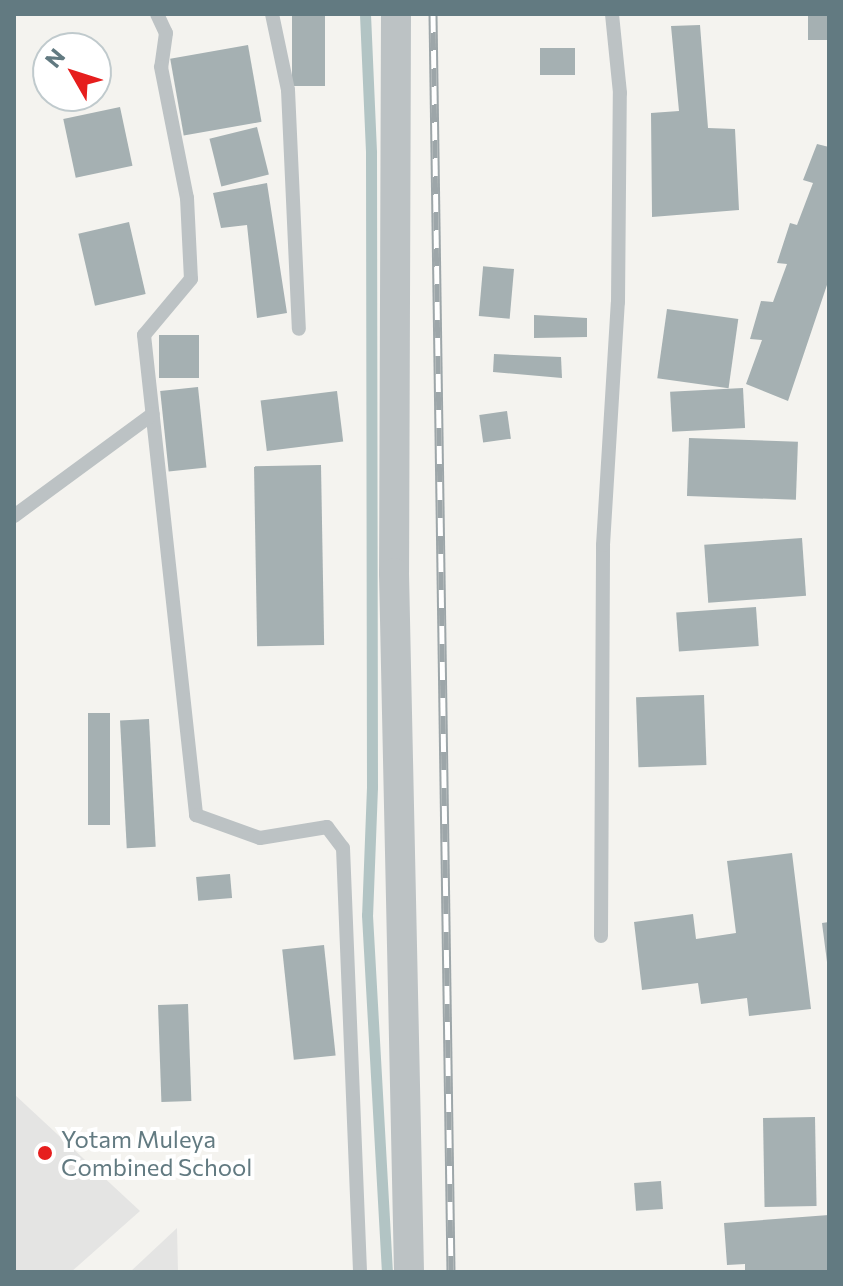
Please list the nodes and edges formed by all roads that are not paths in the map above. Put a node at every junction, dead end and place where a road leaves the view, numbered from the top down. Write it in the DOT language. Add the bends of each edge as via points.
graph roads {
  1 [pos="157,14"];
  2 [pos="272,14"];
  3 [pos="396,14"];
  4 [pos="612,14"];
  5 [pos="299,329"];
  6 [pos="153,414"];
  7 [pos="14,516"];
  8 [pos="601,936"];
  9 [pos="360,1272"];
  10 [pos="409,1272"];
  1 -- 6 [label="lane" via="166,33 161,67 187,198 191,279 144,335"];
  2 -- 5 [label="lane" via="288,90"];
  3 -- 10 [label="street" via="394,573"];
  4 -- 8 [label="lane" via="620,93 619,287 603,545"];
  6 -- 7 [label="lane"];
  6 -- 9 [label="lane" via="196,815 260,838 327,827 343,848"];
}
